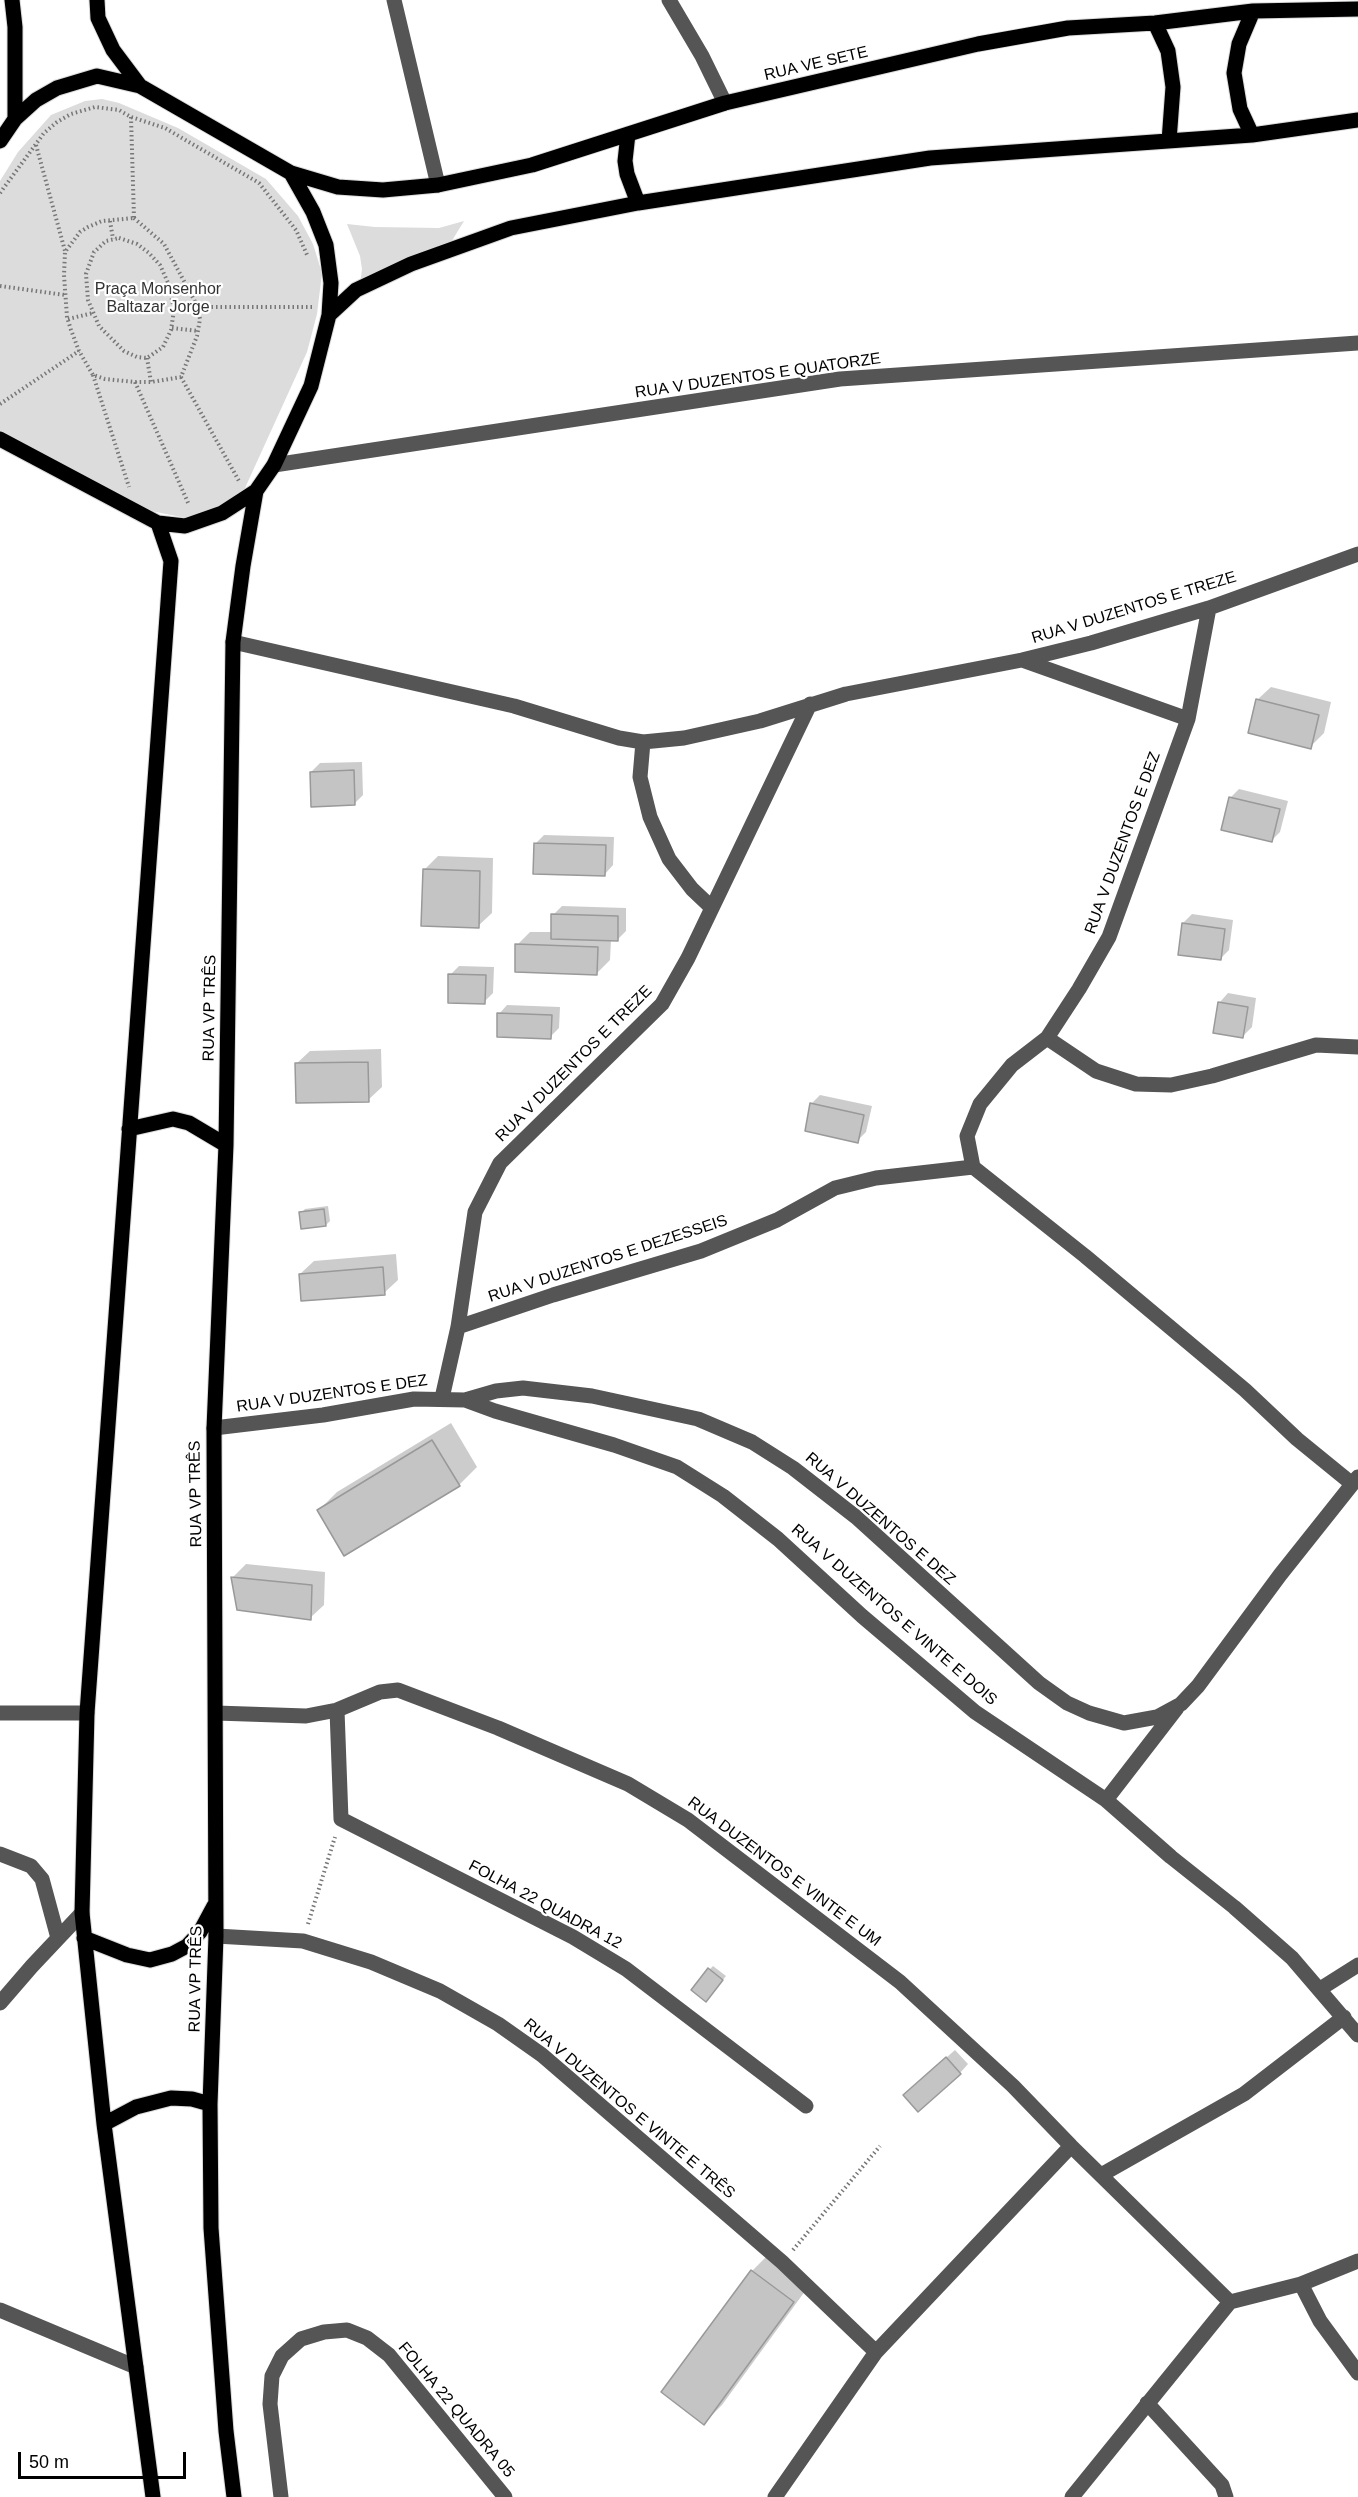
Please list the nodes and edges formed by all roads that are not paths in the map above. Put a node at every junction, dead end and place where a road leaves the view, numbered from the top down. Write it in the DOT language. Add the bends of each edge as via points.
graph roads {
  1 [pos="12,0"];
  2 [pos="97,0"];
  3 [pos="394,0"];
  4 [pos="669,0"];
  5 [pos="1252,5"];
  6 [pos="1358,9"];
  7 [pos="1155,23"];
  8 [pos="140,86"];
  9 [pos="725,103"];
  10 [pos="15,119"];
  11 [pos="1358,120"];
  12 [pos="628,134"];
  13 [pos="1252,135"];
  14 [pos="0,141"];
  15 [pos="1168,141"];
  16 [pos="291,173"];
  17 [pos="438,185"];
  18 [pos="638,203"];
  19 [pos="329,315"];
  20 [pos="1358,343"];
  21 [pos="0,439"];
  22 [pos="274,465"];
  23 [pos="252,485"];
  24 [pos="158,523"];
  25 [pos="1358,554"];
  26 [pos="1209,608"];
  27 [pos="233,642"];
  28 [pos="1022,660"];
  29 [pos="810,704"];
  30 [pos="1188,719"];
  31 [pos="643,742"];
  32 [pos="711,907"];
  33 [pos="1047,1038"];
  34 [pos="1358,1047"];
  35 [pos="129,1129"];
  36 [pos="226,1145"];
  37 [pos="973,1167"];
  38 [pos="458,1327"];
  39 [pos="442,1398"];
  40 [pos="465,1400"];
  41 [pos="214,1428"];
  42 [pos="1354,1480"];
  43 [pos="1181,1704"];
  44 [pos="337,1710"];
  45 [pos="0,1713"];
  46 [pos="87,1713"];
  47 [pos="216,1713"];
  48 [pos="1106,1800"];
  49 [pos="0,1854"];
  50 [pos="215,1905"];
  51 [pos="82,1913"];
  52 [pos="216,1936"];
  53 [pos="58,1938"];
  54 [pos="84,1938"];
  55 [pos="1358,1965"];
  56 [pos="1320,1989"];
  57 [pos="0,2003"];
  58 [pos="1344,2017"];
  59 [pos="1358,2035"];
  60 [pos="210,2104"];
  61 [pos="806,2106"];
  62 [pos="104,2124"];
  63 [pos="1071,2146"];
  64 [pos="1101,2175"];
  65 [pos="1358,2261"];
  66 [pos="1301,2284"];
  67 [pos="1230,2302"];
  68 [pos="0,2310"];
  69 [pos="876,2352"];
  70 [pos="136,2367"];
  71 [pos="1358,2373"];
  72 [pos="1147,2403"];
  73 [pos="153,2497"];
  74 [pos="234,2497"];
  75 [pos="281,2497"];
  76 [pos="505,2497"];
  77 [pos="775,2497"];
  78 [pos="1072,2497"];
  79 [pos="1226,2497"];
  1 -- 10 [label="main road"];
  2 -- 8 [label="main road" via="98,18 113,50"];
  3 -- 17 [label="street"];
  4 -- 9 [label="street"];
  5 -- 6 [label="main road, RUA VE SETE"];
  5 -- 7 [label="main road, RUA VE SETE"];
  5 -- 13 [label="main road" via="1234,74 1240,109"];
  7 -- 9 [label="main road, RUA VE SETE" via="1068,28 978,44"];
  7 -- 15 [label="main road" via="1168,51 1173,87"];
  8 -- 10 [label="main road" via="97,76 57,88"];
  8 -- 16 [label="main road, RUA VE SETE"];
  9 -- 12 [label="main road, RUA VE SETE"];
  10 -- 14 [label="main road"];
  11 -- 13 [label="main road"];
  12 -- 17 [label="main road, RUA VE SETE" via="532,165"];
  12 -- 18 [label="main road" via="627,174"];
  13 -- 15 [label="main road"];
  15 -- 18 [label="main road" via="930,158"];
  16 -- 17 [label="main road, RUA VE SETE" via="339,187 383,190"];
  16 -- 19 [label="main road" via="326,245 331,283"];
  18 -- 19 [label="main road" via="511,228 411,264 356,290"];
  19 -- 22 [label="main road" via="311,386"];
  20 -- 22 [label="street, RUA V DUZENTOS E QUATORZE" via="840,379"];
  21 -- 24 [label="main road"];
  22 -- 23 [label="main road"];
  23 -- 24 [label="main road" via="222,513 185,525"];
  23 -- 27 [label="main road, RUA VP TRÊS"];
  24 -- 35 [label="main road" via="171,561"];
  25 -- 26 [label="street, RUA V DUZENTOS E TREZE"];
  26 -- 28 [label="street, RUA V DUZENTOS E TREZE"];
  26 -- 30 [label="street, RUA V DUZENTOS E DEZ"];
  27 -- 31 [label="street, RUA V DUZENTOS E TREZE" via="514,706"];
  27 -- 36 [label="main road, RUA VP TRÊS"];
  28 -- 29 [label="street, RUA V DUZENTOS E TREZE" via="886,685"];
  28 -- 30 [label="street"];
  29 -- 31 [label="street, RUA V DUZENTOS E TREZE" via="760,721 684,738"];
  29 -- 32 [label="street, RUA V DUZENTOS E TREZE"];
  30 -- 33 [label="street, RUA V DUZENTOS E DEZ" via="1109,937"];
  31 -- 32 [label="street" via="640,777 650,817 669,859"];
  32 -- 38 [label="street, RUA V DUZENTOS E TREZE" via="662,1004 500,1163 475,1212"];
  33 -- 34 [label="street" via="1096,1071 1136,1084 1171,1085 1316,1045"];
  33 -- 37 [label="street, RUA V DUZENTOS E DEZ" via="1012,1065 980,1104 967,1136"];
  35 -- 36 [label="main road" via="173,1119 189,1123"];
  35 -- 46 [label="main road"];
  36 -- 41 [label="main road, RUA VP TRÊS"];
  37 -- 38 [label="street, RUA V DUZENTOS E DEZESSEIS" via="876,1178 835,1188 777,1220 701,1251"];
  37 -- 42 [label="street, RUA V DUZENTOS E DEZ" via="1085,1256 1297,1438"];
  38 -- 39 [label="street, RUA V DUZENTOS E TREZE"];
  39 -- 40 [label="street, RUA V DUZENTOS E DEZ"];
  39 -- 41 [label="street, RUA V DUZENTOS E DEZ"];
  40 -- 43 [label="street, RUA V DUZENTOS E DEZ" via="523,1388 592,1396 698,1419 752,1442 793,1468 856,1517 1039,1683 1067,1703 1124,1723 1157,1717"];
  40 -- 48 [label="street, RUA V DUZENTOS E VINTE E DOIS" via="677,1467 723,1496 778,1539 975,1712"];
  41 -- 47 [label="main road, RUA VP TRÊS"];
  42 -- 43 [label="street, RUA V DUZENTOS E DEZ"];
  43 -- 48 [label="street"];
  44 -- 47 [label="street, RUA DUZENTOS E VINTE E UM" via="306,1716"];
  44 -- 61 [label="street, FOLHA 22 QUADRA 12" via="341,1819 573,1937 626,1970"];
  44 -- 63 [label="street, RUA DUZENTOS E VINTE E UM" via="380,1692 398,1690 628,1784 688,1820 900,1982 1013,2086"];
  45 -- 46 [label="street"];
  46 -- 51 [label="main road"];
  47 -- 50 [label="main road, RUA VP TRÊS"];
  48 -- 56 [label="street, RUA V DUZENTOS E VINTE E DOIS" via="1275,1943"];
  49 -- 53 [label="street" via="31,1866 42,1879"];
  50 -- 52 [label="main road, RUA VP TRÊS"];
  50 -- 54 [label="main road" via="187,1946 150,1960"];
  51 -- 53 [label="street"];
  51 -- 54 [label="main road"];
  52 -- 60 [label="main road, RUA VP TRÊS"];
  52 -- 69 [label="street, RUA V DUZENTOS E VINTE E TRÊS" via="303,1941 371,1962 440,1990 498,2024 542,2055 783,2262"];
  53 -- 57 [label="street"];
  54 -- 62 [label="main road"];
  55 -- 56 [label="street"];
  56 -- 58 [label="street, RUA V DUZENTOS E VINTE E DOIS"];
  58 -- 59 [label="street, RUA V DUZENTOS E VINTE E DOIS"];
  58 -- 64 [label="street" via="1244,2094"];
  60 -- 62 [label="main road" via="192,2099 163,2100 136,2107"];
  60 -- 74 [label="main road, RUA VP TRÊS" via="211,2228"];
  62 -- 70 [label="main road"];
  63 -- 64 [label="street, RUA DUZENTOS E VINTE E UM"];
  63 -- 69 [label="street"];
  64 -- 67 [label="street, RUA DUZENTOS E VINTE E UM"];
  65 -- 66 [label="street"];
  66 -- 67 [label="street"];
  66 -- 71 [label="street" via="1320,2321"];
  67 -- 72 [label="street"];
  68 -- 70 [label="street"];
  69 -- 77 [label="street"];
  70 -- 73 [label="main road"];
  72 -- 78 [label="street"];
  72 -- 79 [label="street" via="1222,2485"];
  75 -- 76 [label="street, FOLHA 22 QUADRA 05" via="270,2404 272,2376 282,2356 301,2339 347,2330 367,2338 389,2355"];
}
